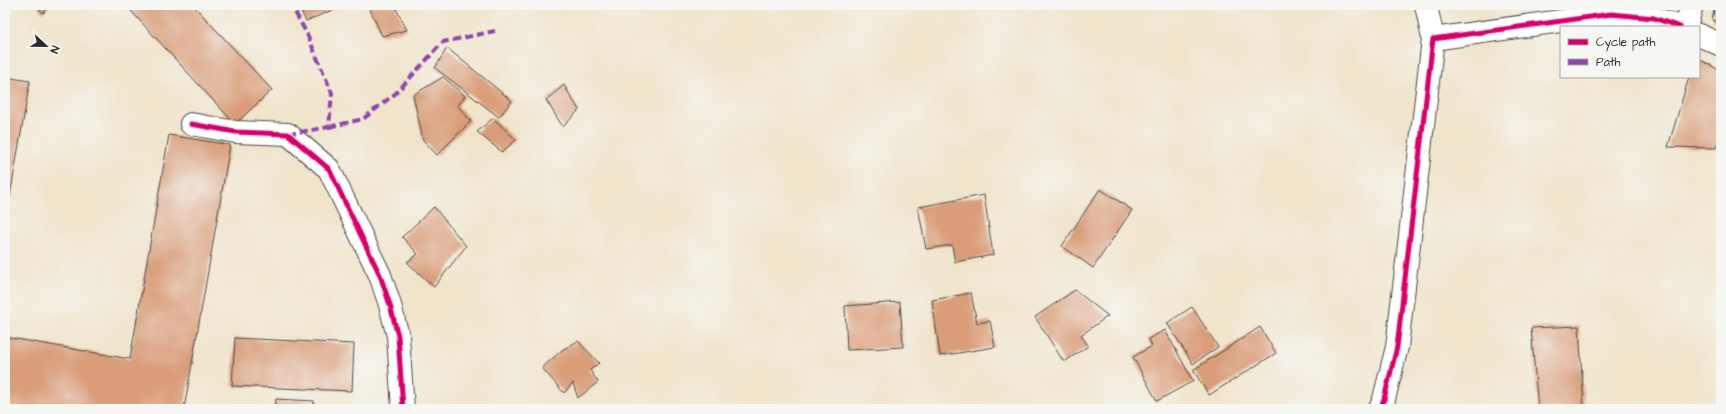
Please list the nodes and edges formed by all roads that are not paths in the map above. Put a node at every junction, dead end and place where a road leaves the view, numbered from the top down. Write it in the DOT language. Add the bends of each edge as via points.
graph roads {
  1 [pos="1426,5"];
  2 [pos="1692,5"];
  3 [pos="1677,26"];
  4 [pos="1686,26"];
  5 [pos="1700,35"];
  6 [pos="1433,39"];
  7 [pos="1721,45"];
  8 [pos="191,124"];
  9 [pos="403,409"];
  10 [pos="1380,409"];
  1 -- 6 [label="street"];
  2 -- 4 [label="street"];
  3 -- 6 [label="street" via="1654,18 1611,14"];
  5 -- 7 [label="street"];
  6 -- 10 [label="street" via="1397,347"];
  8 -- 9 [label="street" via="236,132 288,134 329,169 380,275 390,305 398,336"];
}
